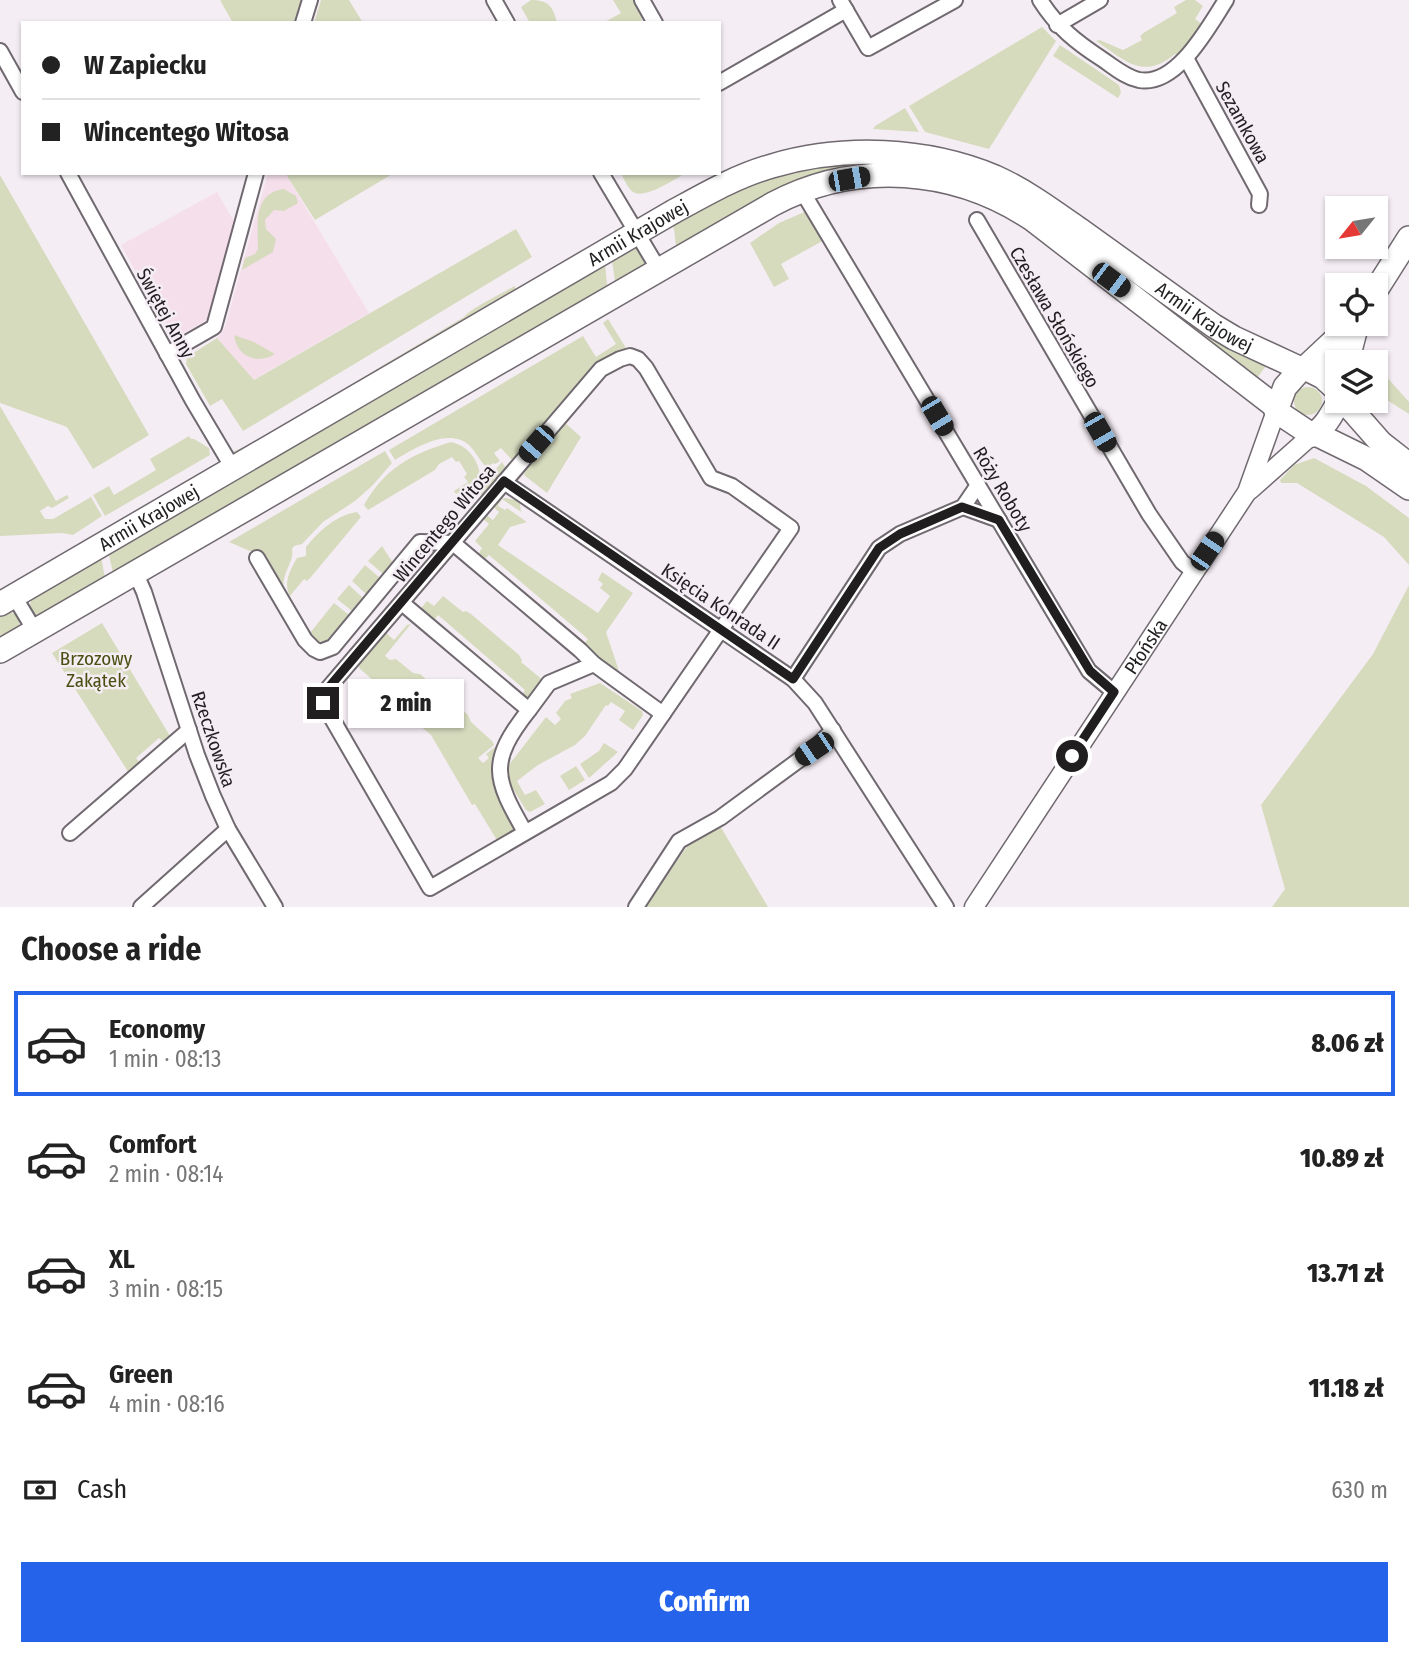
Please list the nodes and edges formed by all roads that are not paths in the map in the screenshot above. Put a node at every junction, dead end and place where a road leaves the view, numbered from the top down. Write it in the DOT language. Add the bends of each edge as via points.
graph roads {
  1 [pos="310,0"];
  2 [pos="494,0"];
  3 [pos="642,0"];
  4 [pos="955,0"];
  5 [pos="1040,0"];
  6 [pos="1100,0"];
  7 [pos="1226,0"];
  8 [pos="843,5"];
  9 [pos="304,21"];
  10 [pos="506,21"];
  11 [pos="653,21"];
  12 [pos="1057,24"];
  13 [pos="1186,58"];
  14 [pos="2,61"];
  15 [pos="721,82"];
  16 [pos="21,89"];
  17 [pos="69,175"];
  18 [pos="255,175"];
  19 [pos="602,175"];
  20 [pos="806,196"];
  21 [pos="1259,205"];
  22 [pos="977,220"];
  23 [pos="638,233"];
  24 [pos="1409,238"];
  25 [pos="659,270"];
  26 [pos="1387,273"];
  27 [pos="1340,336"];
  28 [pos="167,354"];
  29 [pos="1303,369"];
  30 [pos="1325,379"];
  31 [pos="1276,409"];
  32 [pos="1334,413"];
  33 [pos="1353,413"];
  34 [pos="1314,435"];
  35 [pos="1409,465"];
  36 [pos="234,470"];
  37 [pos="504,481"];
  38 [pos="978,485"];
  39 [pos="1409,488"];
  40 [pos="1247,492"];
  41 [pos="962,507"];
  42 [pos="999,520"];
  43 [pos="453,543"];
  44 [pos="257,558"];
  45 [pos="1193,571"];
  46 [pos="136,574"];
  47 [pos="7,600"];
  48 [pos="402,603"];
  49 [pos="35,631"];
  50 [pos="722,631"];
  51 [pos="0,651"];
  52 [pos="594,664"];
  53 [pos="793,679"];
  54 [pos="1114,692"];
  55 [pos="528,710"];
  56 [pos="663,714"];
  57 [pos="189,730"];
  58 [pos="833,730"];
  59 [pos="228,829"];
  60 [pos="525,832"];
  61 [pos="70,833"];
  62 [pos="141,907"];
  63 [pos="275,907"];
  64 [pos="636,907"];
  65 [pos="946,907"];
  66 [pos="974,907"];
  1 -- 9 [label="street"];
  2 -- 10 [label="street"];
  3 -- 11 [label="street"];
  4 -- 8 [label="street" via="868,48"];
  5 -- 12 [label="street"];
  6 -- 12 [label="street"];
  7 -- 13 [label="street"];
  8 -- 15 [label="street"];
  12 -- 13 [label="street" via="1083,47 1140,80 1151,81"];
  13 -- 21 [label="street, Sezamkowa" via="1260,194"];
  14 -- 16 [label="street"];
  17 -- 28 [label="street, Świętej Anny"];
  18 -- 28 [label="street" via="214,327"];
  19 -- 23 [label="street"];
  20 -- 25 [label="main road, Armii Krajowej" via="773,204"];
  20 -- 31 [label="main road, Armii Krajowej" via="833,181 892,174 947,181 992,196 1032,219"];
  20 -- 38 [label="street, Róży Roboty"];
  22 -- 45 [label="street, Czesława Słońskiego" via="1149,514"];
  23 -- 25 [label="street"];
  23 -- 29 [label="main road, Armii Krajowej" via="720,187 772,166 865,152 924,157 973,169 1020,190 1213,326"];
  23 -- 36 [label="main road, Armii Krajowej"];
  24 -- 26 [label="main road"];
  25 -- 46 [label="main road, Armii Krajowej"];
  27 -- 29 [label="main road"];
  28 -- 36 [label="street, Świętej Anny"];
  29 -- 30 [label="main road, Armii Krajowej"];
  29 -- 31 [label="main road" via="1285,387"];
  31 -- 34 [label="main road, Armii Krajowej"];
  31 -- 40 [label="street, Płońska"];
  32 -- 34 [label="main road"];
  33 -- 35 [label="main road"];
  34 -- 39 [label="main road, Armii Krajowej" via="1367,458"];
  34 -- 40 [label="street, Płońska"];
  36 -- 47 [label="main road, Armii Krajowej"];
  37 -- 43 [label="street, Wincentego Witosa"];
  37 -- 50 [label="street, Księcia Konrada II"];
  37 -- 50 [label="street, Wincentego Witosa" via="601,369 630,356 638,359 711,478 732,486 790,528"];
  38 -- 41 [label="street"];
  38 -- 42 [label="street, Róży Roboty"];
  40 -- 45 [label="street, Płońska"];
  41 -- 42 [label="street"];
  41 -- 53 [label="street" via="879,548"];
  42 -- 54 [label="street, Róży Roboty" via="1090,671"];
  43 -- 44 [label="street" via="420,542 333,646 320,652 303,637"];
  43 -- 48 [label="street, Wincentego Witosa"];
  43 -- 52 [label="street"];
  45 -- 54 [label="street, Płońska"];
  46 -- 49 [label="main road, Armii Krajowej"];
  46 -- 57 [label="street, Rzeczkowska"];
  47 -- 49 [label="street"];
  48 -- 55 [label="street"];
  48 -- 60 [label="street, Wincentego Witosa" via="324,693 323,703 430,888"];
  49 -- 51 [label="main road, Armii Krajowej"];
  50 -- 53 [label="street, Księcia Konrada II"];
  50 -- 56 [label="street"];
  52 -- 55 [label="street" via="550,683"];
  52 -- 56 [label="street"];
  53 -- 58 [label="street, Księcia Konrada II"];
  54 -- 66 [label="street, Płońska"];
  55 -- 60 [label="street" via="509,735 498,775"];
  56 -- 60 [label="street" via="611,783"];
  57 -- 59 [label="street, Rzeczkowska"];
  57 -- 61 [label="street"];
  58 -- 64 [label="street" via="720,817 679,841"];
  58 -- 65 [label="street, Księcia Konrada II"];
  59 -- 62 [label="street"];
  59 -- 63 [label="street, Rzeczkowska"];
}
